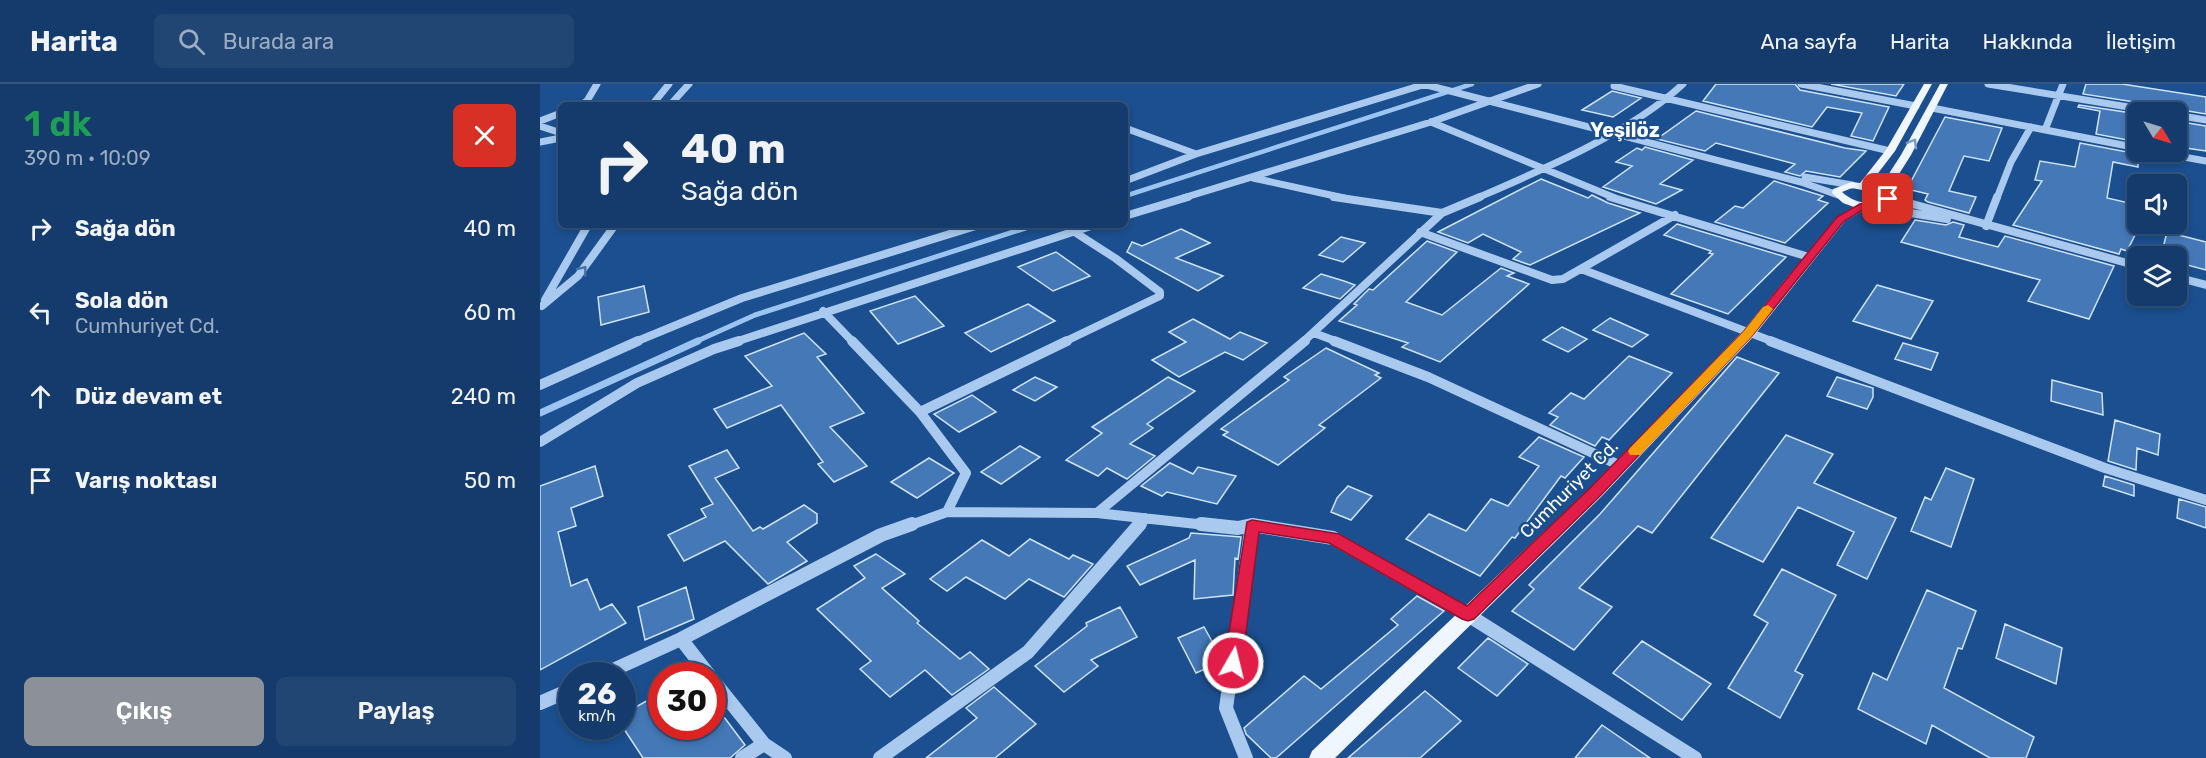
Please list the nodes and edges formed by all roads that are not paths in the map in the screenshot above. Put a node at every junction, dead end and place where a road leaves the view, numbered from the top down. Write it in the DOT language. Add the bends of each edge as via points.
graph roads {
  1 [pos="597,84"];
  2 [pos="669,84"];
  3 [pos="689,84"];
  4 [pos="1538,84"];
  5 [pos="1683,84"];
  6 [pos="1801,84"];
  7 [pos="1928,84"];
  8 [pos="1944,84"];
  9 [pos="1988,84"];
  10 [pos="2063,84"];
  11 [pos="1426,85"];
  12 [pos="1614,86"];
  13 [pos="2060,96"];
  14 [pos="1666,100"];
  15 [pos="586,102"];
  16 [pos="654,102"];
  17 [pos="673,102"];
  18 [pos="1491,102"];
  19 [pos="1916,106"];
  20 [pos="2127,107"];
  21 [pos="1932,108"];
  22 [pos="558,115"];
  23 [pos="2187,117"];
  24 [pos="2206,120"];
  25 [pos="540,121"];
  26 [pos="1431,122"];
  27 [pos="540,126"];
  28 [pos="2031,127"];
  29 [pos="1128,129"];
  30 [pos="2045,130"];
  31 [pos="558,132"];
  32 [pos="1611,133"];
  33 [pos="558,139"];
  34 [pos="540,142"];
  35 [pos="2127,146"];
  36 [pos="1890,152"];
  37 [pos="1196,154"];
  38 [pos="2187,158"];
  39 [pos="2206,161"];
  40 [pos="1543,170"];
  41 [pos="1772,174"];
  42 [pos="1252,178"];
  43 [pos="1128,180"];
  44 [pos="1857,186"];
  45 [pos="1884,194"];
  46 [pos="1839,196"];
  47 [pos="1866,206"];
  48 [pos="1442,213"];
  49 [pos="1128,215"];
  50 [pos="1674,215"];
  51 [pos="1962,219"];
  52 [pos="1986,226"];
  53 [pos="586,228"];
  54 [pos="613,228"];
  55 [pos="969,228"];
  56 [pos="1084,228"];
  57 [pos="1073,231"];
  58 [pos="1420,232"];
  59 [pos="1830,234"];
  60 [pos="1809,257"];
  61 [pos="2127,263"];
  62 [pos="1581,269"];
  63 [pos="2187,280"];
  64 [pos="2206,285"];
  65 [pos="541,307"];
  66 [pos="824,312"];
  67 [pos="1314,333"];
  68 [pos="1748,334"];
  69 [pos="540,385"];
  70 [pos="920,412"];
  71 [pos="540,442"];
  72 [pos="1621,466"];
  73 [pos="2206,500"];
  74 [pos="947,512"];
  75 [pos="1097,513"];
  76 [pos="1145,518"];
  77 [pos="1252,525"];
  78 [pos="1468,615"];
  79 [pos="681,639"];
  80 [pos="631,662"];
  81 [pos="699,662"];
  82 [pos="558,695"];
  83 [pos="726,696"];
  84 [pos="540,703"];
  85 [pos="764,744"];
  86 [pos="742,758"];
  87 [pos="785,758"];
  88 [pos="880,758"];
  89 [pos="1246,758"];
  90 [pos="1320,758"];
  91 [pos="1695,758"];
  1 -- 15 [label="street"];
  2 -- 16 [label="street"];
  3 -- 17 [label="street"];
  4 -- 18 [label="street"];
  5 -- 14 [label="street"];
  6 -- 19 [label="street"];
  7 -- 19 [label="main road"];
  8 -- 21 [label="main road"];
  9 -- 13 [label="street"];
  10 -- 13 [label="street"];
  11 -- 18 [label="street"];
  11 -- 37 [label="street"];
  12 -- 14 [label="street"];
  13 -- 20 [label="street"];
  13 -- 30 [label="street"];
  14 -- 32 [label="street"];
  14 -- 36 [label="street"];
  18 -- 26 [label="street"];
  18 -- 32 [label="street"];
  19 -- 36 [label="main road"];
  21 -- 28 [label="street"];
  45 -- 21 [label="main road, one-way"];
  22 -- 25 [label="street"];
  23 -- 24 [label="street"];
  26 -- 40 [label="street"];
  26 -- 42 [label="street"];
  27 -- 31 [label="street"];
  28 -- 30 [label="street"];
  28 -- 52 [label="street" via="2011,162"];
  29 -- 37 [label="street"];
  30 -- 35 [label="street"];
  32 -- 40 [label="street"];
  32 -- 41 [label="street"];
  33 -- 34 [label="street"];
  36 -- 44 [label="main road"];
  37 -- 43 [label="street"];
  38 -- 39 [label="street"];
  40 -- 48 [label="street"];
  40 -- 50 [label="street" via="1611,197"];
  41 -- 44 [label="street"];
  41 -- 46 [label="street"];
  42 -- 48 [label="street" via="1323,195"];
  42 -- 49 [label="street"];
  44 -- 45 [label="main road"];
  44 -- 46 [label="main road" via="1838,189"];
  45 -- 47 [label="main road, Cumhuriyet Cd." via="1885,204"];
  45 -- 51 [label="street"];
  46 -- 47 [label="main road"];
  46 -- 59 [label="main road" via="1831,216"];
  47 -- 51 [label="street"];
  47 -- 59 [label="main road, Cumhuriyet Cd." via="1841,219"];
  48 -- 58 [label="street"];
  50 -- 60 [label="street"];
  50 -- 62 [label="street"];
  51 -- 52 [label="street"];
  52 -- 61 [label="street"];
  53 -- 65 [label="street"];
  65 -- 54 [label="street, one-way" via="578,276"];
  55 -- 69 [label="street" via="742,298"];
  56 -- 57 [label="street"];
  57 -- 66 [label="street"];
  57 -- 70 [label="street" via="1115,258 1160,292 1160,296"];
  58 -- 62 [label="street" via="1552,280"];
  58 -- 67 [label="street"];
  59 -- 60 [label="main road, Cumhuriyet Cd."];
  60 -- 68 [label="main road, Cumhuriyet Cd."];
  62 -- 68 [label="street"];
  63 -- 64 [label="street"];
  66 -- 70 [label="street"];
  66 -- 71 [label="street" via="714,349 637,383"];
  67 -- 72 [label="street" via="1428,377"];
  67 -- 75 [label="street"];
  68 -- 72 [label="main road, Cumhuriyet Cd."];
  68 -- 73 [label="street" via="2105,468"];
  70 -- 74 [label="street" via="966,473"];
  72 -- 78 [label="main road, Cumhuriyet Cd."];
  74 -- 75 [label="street"];
  74 -- 79 [label="street" via="881,535"];
  75 -- 76 [label="street"];
  76 -- 77 [label="street" via="1238,528"];
  76 -- 88 [label="street" via="1028,652"];
  77 -- 78 [label="street" via="1333,538"];
  77 -- 89 [label="street" via="1226,708"];
  78 -- 90 [label="main road, Cumhuriyet Cd."];
  78 -- 91 [label="street"];
  79 -- 80 [label="street"];
  79 -- 81 [label="street"];
  82 -- 84 [label="street"];
  83 -- 85 [label="street"];
  85 -- 86 [label="street"];
  85 -- 87 [label="street"];
}
